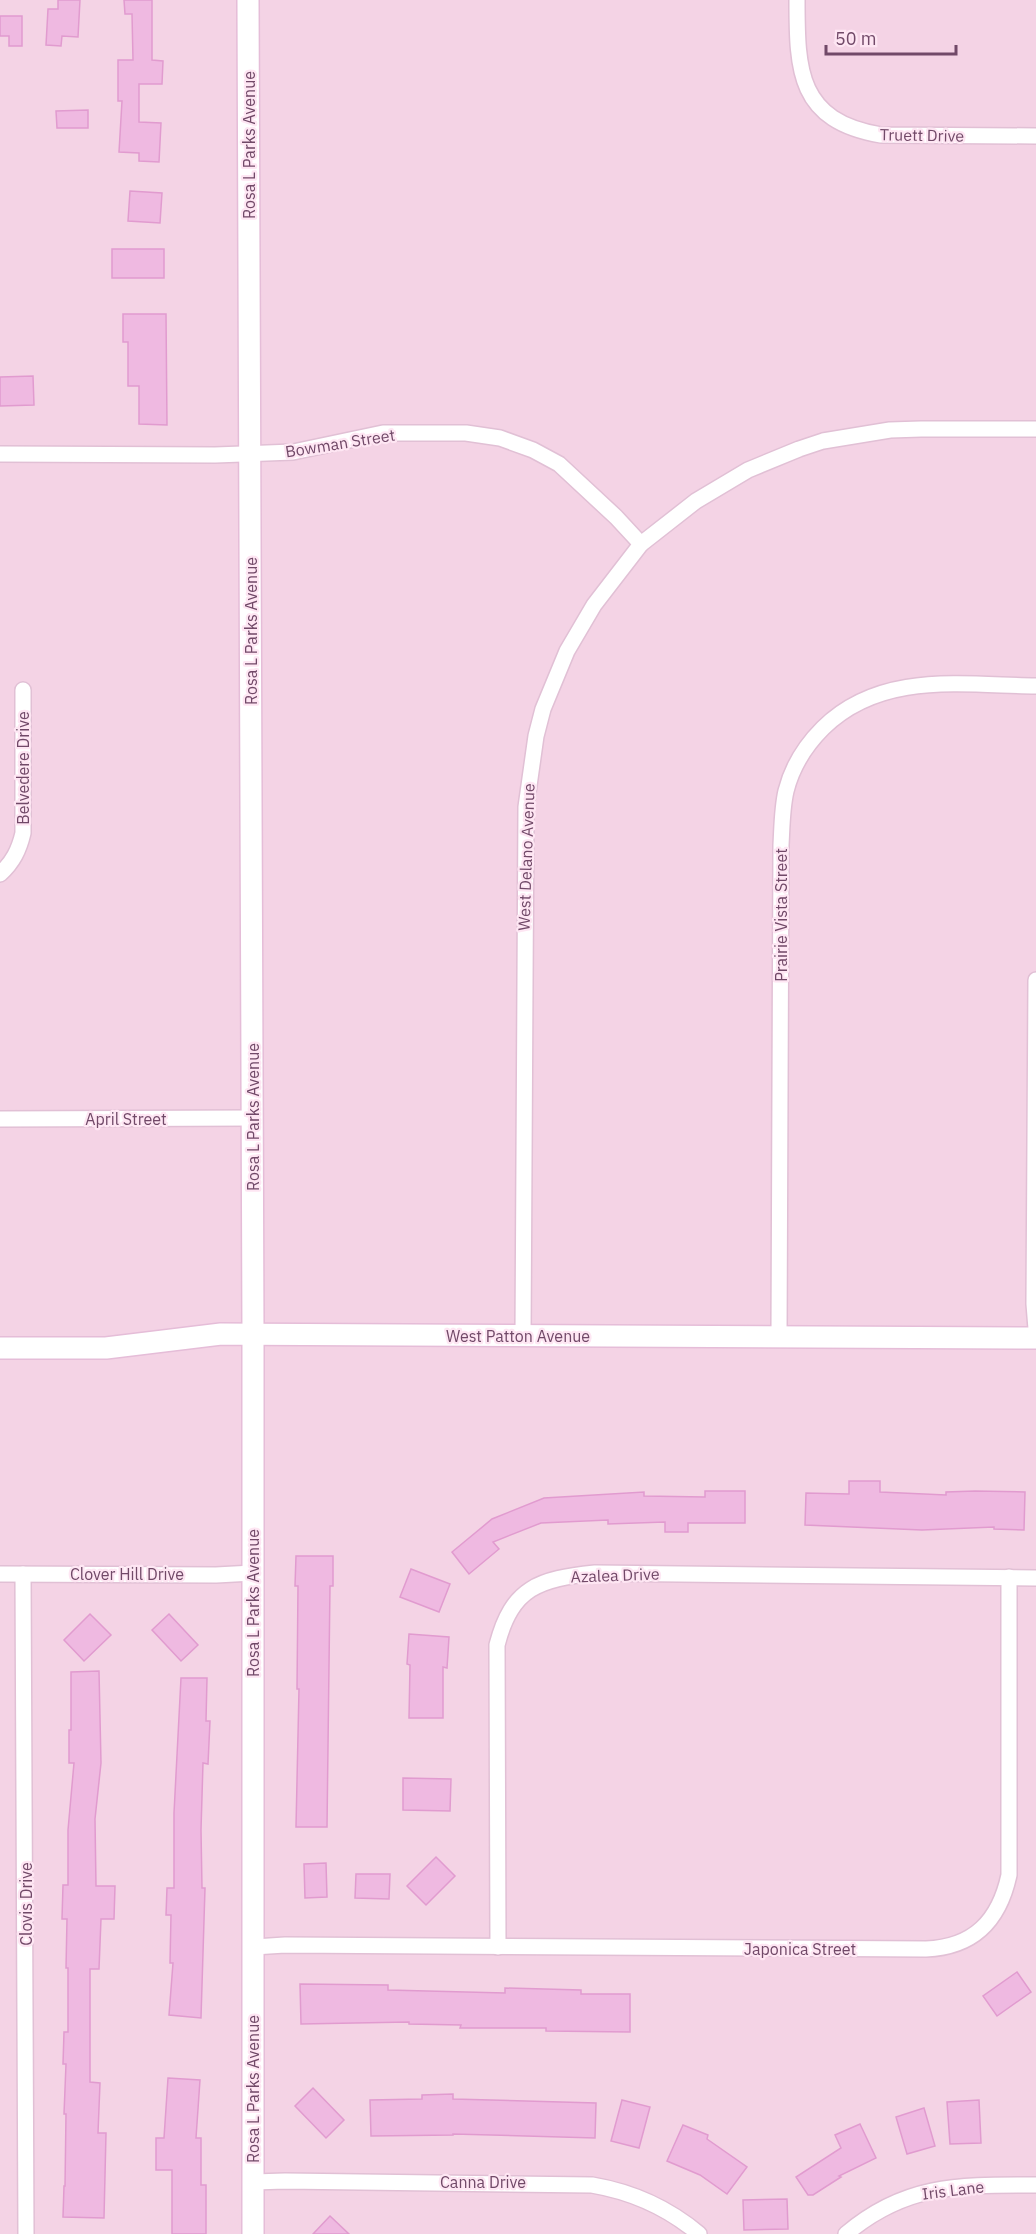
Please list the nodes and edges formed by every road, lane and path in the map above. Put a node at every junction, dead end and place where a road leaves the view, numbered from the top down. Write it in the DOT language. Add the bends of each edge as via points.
graph roads {
  1 [pos="248,0"];
  2 [pos="797,0"];
  3 [pos="1036,136"];
  4 [pos="1036,429"];
  5 [pos="250,453"];
  6 [pos="0,454"];
  7 [pos="640,544"];
  8 [pos="1036,686"];
  9 [pos="23,690"];
  10 [pos="0,874"];
  11 [pos="1036,980"];
  12 [pos="253,1118"];
  13 [pos="0,1119"];
  14 [pos="1036,1329"];
  15 [pos="254,1334"];
  16 [pos="523,1336"];
  17 [pos="779,1337"];
  18 [pos="1036,1338"];
  19 [pos="0,1348"];
  20 [pos="254,1573"];
  21 [pos="0,1574"];
  22 [pos="23,1574"];
  23 [pos="1009,1577"];
  24 [pos="1036,1578"];
  25 [pos="253,1947"];
  26 [pos="498,1947"];
  27 [pos="254,2182"];
  28 [pos="1036,2185"];
  29 [pos="26,2234"];
  30 [pos="253,2234"];
  31 [pos="699,2234"];
  32 [pos="846,2234"];
  1 -- 5 [label="street, Rosa L Parks Avenue"];
  2 -- 3 [label="street, Truett Drive" via="797,46 803,79 812,96 841,123 881,135"];
  4 -- 7 [label="street, West Delano Avenue" via="890,430 823,441 748,470 696,501"];
  5 -- 6 [label="street, Bowman Street"];
  5 -- 7 [label="street, Bowman Street" via="293,452 383,433 466,433 500,438 559,464"];
  5 -- 12 [label="street, Rosa L Parks Avenue"];
  7 -- 16 [label="street, West Delano Avenue" via="594,605 567,651 543,709 530,766 524,856"];
  8 -- 17 [label="street, Prairie Vista Street" via="921,685 872,695 842,711 814,737 787,788 781,845"];
  9 -- 10 [label="street, Belvedere Drive" via="23,833 20,847"];
  11 -- 14 [label="street"];
  12 -- 13 [label="street, April Street"];
  12 -- 15 [label="street, Rosa L Parks Avenue"];
  15 -- 16 [label="street, West Patton Avenue"];
  15 -- 19 [label="street, West Patton Avenue" via="221,1334 106,1348"];
  15 -- 20 [label="street, Rosa L Parks Avenue"];
  16 -- 17 [label="street, West Patton Avenue"];
  17 -- 18 [label="street, West Patton Avenue"];
  20 -- 22 [label="street, Clover Hill Drive"];
  20 -- 25 [label="street, Rosa L Parks Avenue"];
  21 -- 22 [label="street, Clover Hill Drive"];
  22 -- 29 [label="street, Clovis Drive"];
  23 -- 24 [label="street, Azalea Drive"];
  23 -- 26 [label="street, Japonica Street" via="1009,1875 999,1908 977,1933 952,1945 926,1949"];
  23 -- 26 [label="street, Azalea Drive" via="595,1573 568,1576 526,1591 502,1624 497,1645"];
  25 -- 26 [label="street, Japonica Street"];
  25 -- 27 [label="street, Rosa L Parks Avenue"];
  27 -- 30 [label="street, Rosa L Parks Avenue"];
  27 -- 31 [label="street, Canna Drive" via="592,2185 650,2201"];
  28 -- 32 [label="street, Iris Lane" via="976,2185 925,2191 872,2215"];
}
